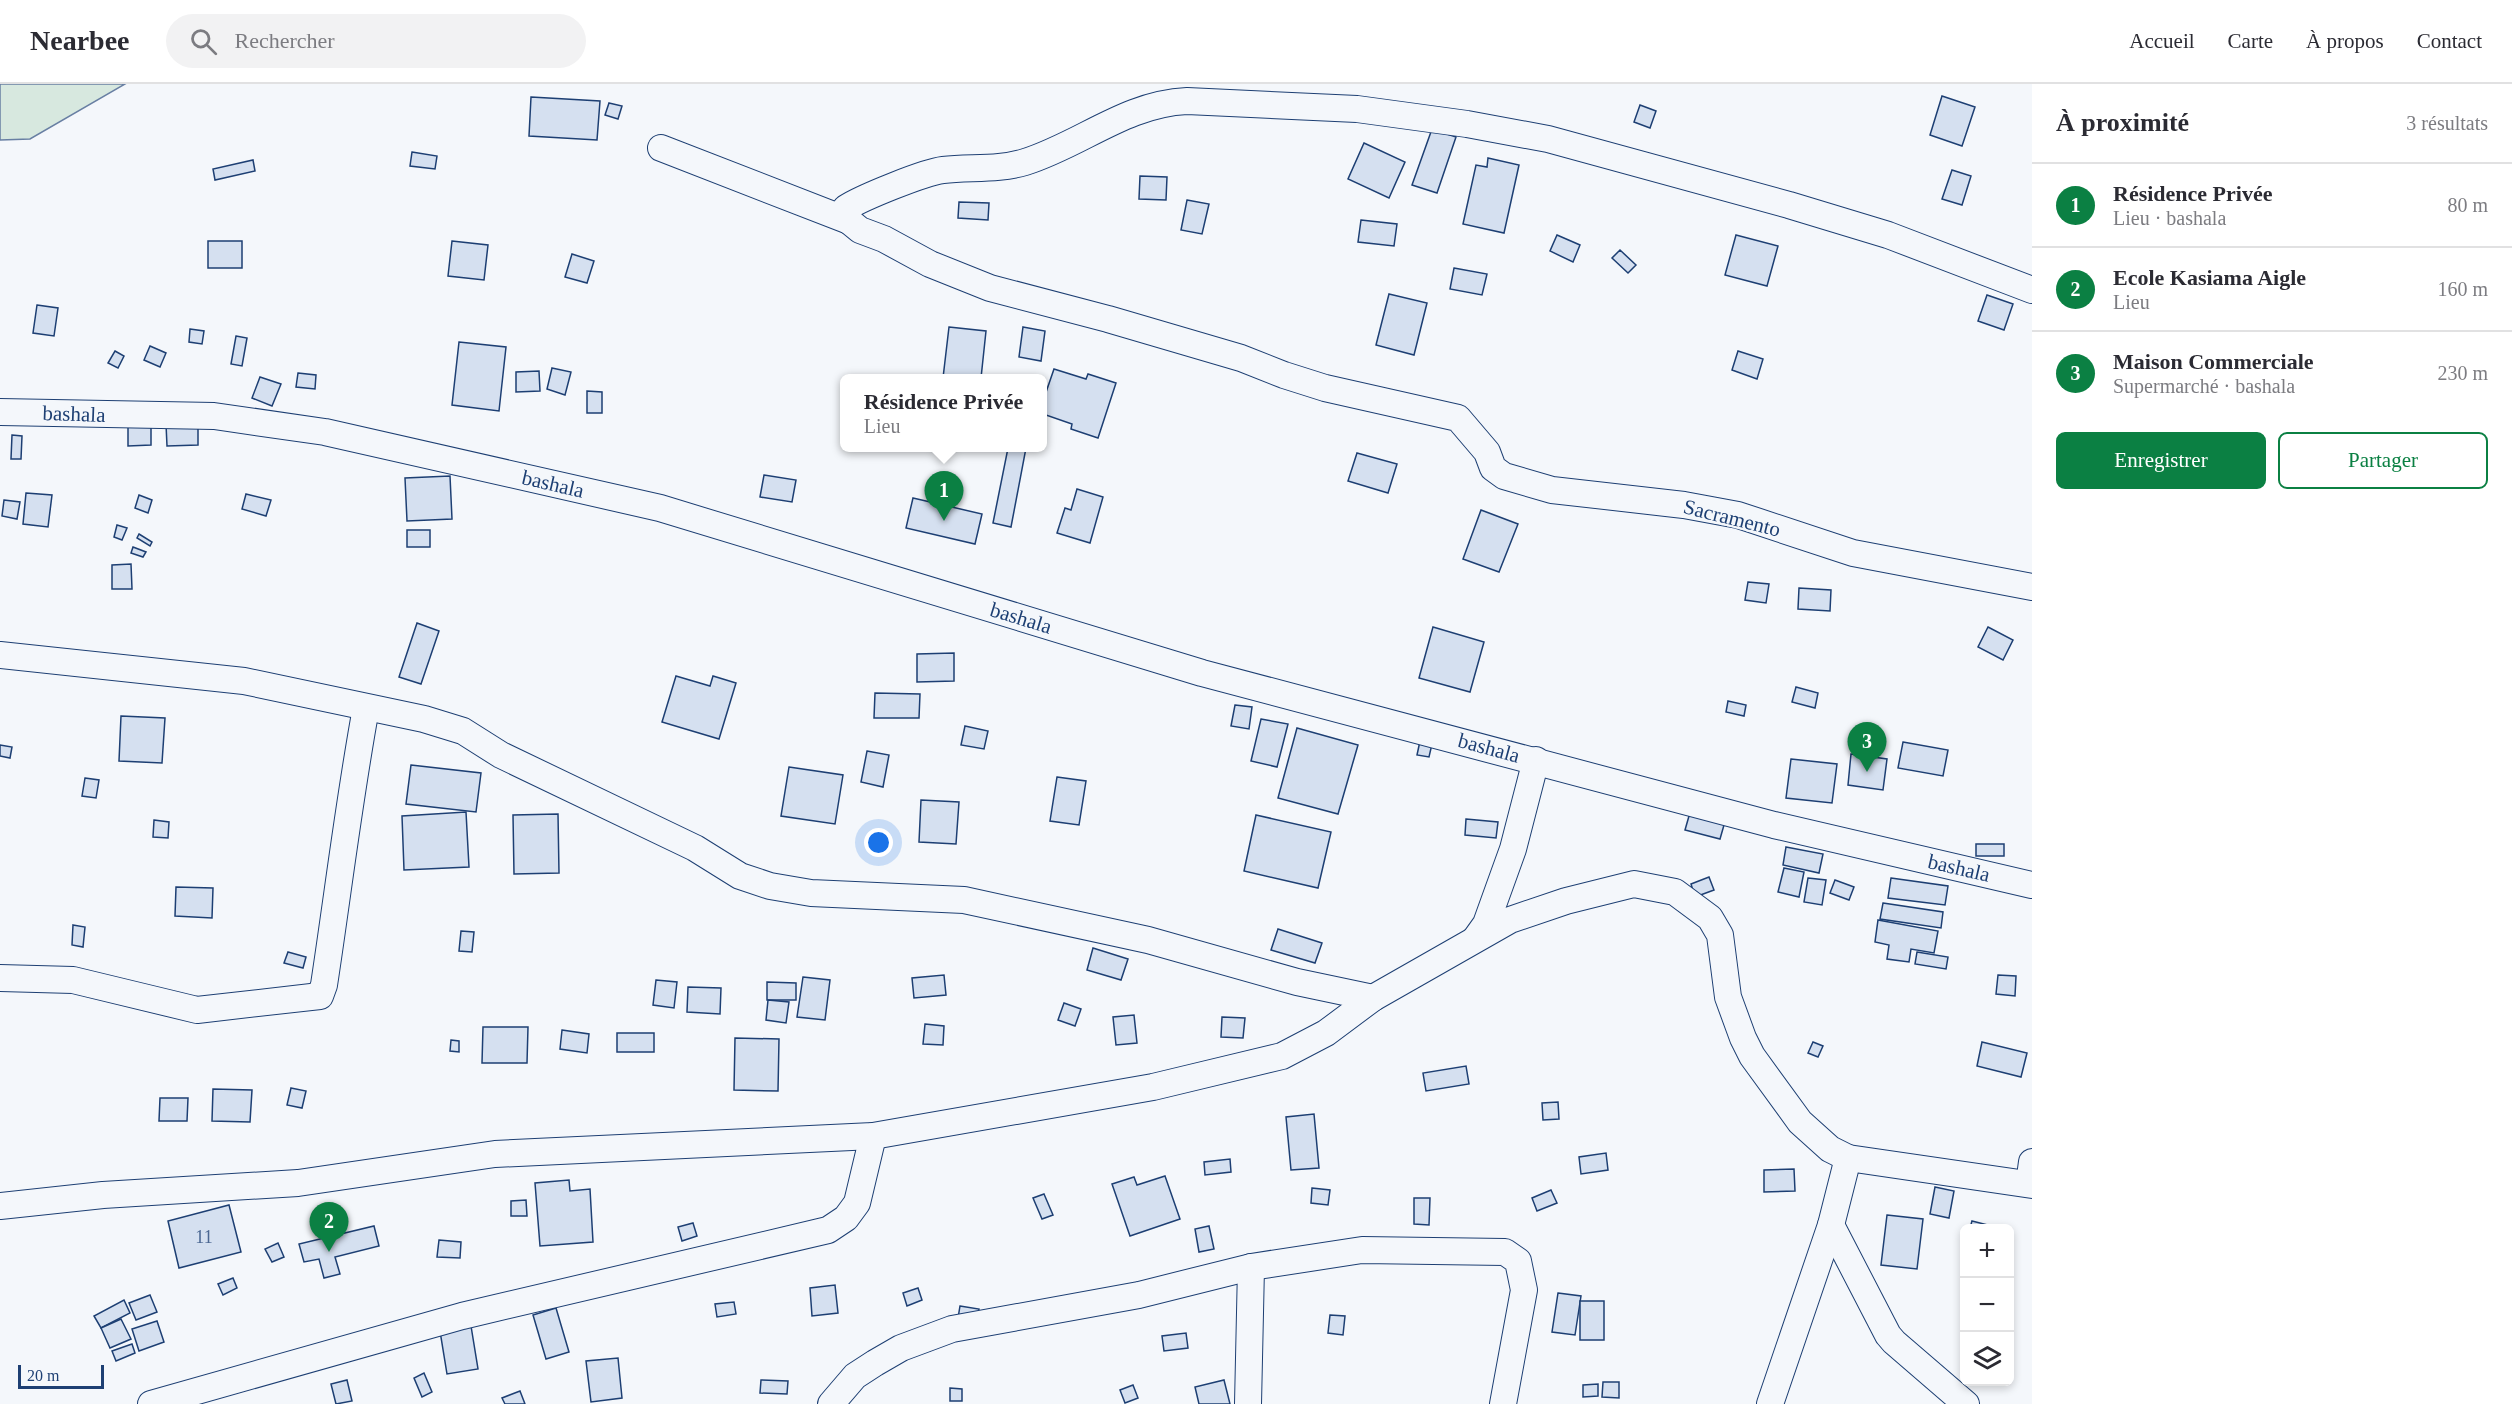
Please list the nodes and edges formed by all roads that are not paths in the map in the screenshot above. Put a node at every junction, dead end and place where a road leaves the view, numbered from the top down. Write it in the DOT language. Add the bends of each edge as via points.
graph roads {
  1 [pos="661,147"];
  2 [pos="849,221"];
  3 [pos="2032,290"];
  4 [pos="0,412"];
  5 [pos="2032,587"];
  6 [pos="0,655"];
  7 [pos="366,708"];
  8 [pos="1536,760"];
  9 [pos="2032,885"];
  10 [pos="1476,938"];
  11 [pos="0,978"];
  12 [pos="1373,998"];
  13 [pos="873,1136"];
  14 [pos="1848,1158"];
  15 [pos="2031,1177"];
  16 [pos="0,1206"];
  17 [pos="1831,1224"];
  18 [pos="1251,1267"];
  19 [pos="151,1404"];
  20 [pos="831,1404"];
  21 [pos="1248,1404"];
  22 [pos="1503,1404"];
  23 [pos="1770,1404"];
  24 [pos="1966,1404"];
  1 -- 2 [label="street"];
  2 -- 3 [label="street" via="846,208 860,199 940,170 1027,161 1162,102 1357,109 1467,124 1622,159 1888,235"];
  2 -- 5 [label="street, Sacramento" via="930,264 990,288 1241,358 1325,388 1458,418 1486,452 1493,468 1504,476 1552,490 1738,515 1853,553"];
  4 -- 8 [label="street, bashala" via="214,416 348,437 660,508 1202,673"];
  6 -- 7 [label="street" via="244,681"];
  7 -- 11 [label="street" via="320,996 197,1010 73,980"];
  7 -- 12 [label="street" via="463,731 501,755 695,848 740,876 770,886 811,893 964,900 1148,940 1296,982"];
  8 -- 9 [label="street, bashala" via="1774,825"];
  8 -- 10 [label="street" via="1513,849 1486,924"];
  10 -- 12 [label="street"];
  10 -- 14 [label="street" via="1554,904 1634,884 1675,892 1710,918 1720,935 1728,997 1752,1056 1800,1122 1830,1149"];
  12 -- 13 [label="street" via="1326,1033 1282,1056 1153,1087"];
  13 -- 16 [label="street" via="495,1154 298,1183 103,1195"];
  13 -- 19 [label="street" via="857,1203 846,1218 828,1230 462,1316"];
  14 -- 15 [label="street"];
  14 -- 17 [label="street"];
  17 -- 23 [label="street"];
  17 -- 24 [label="street" via="1888,1335"];
  18 -- 20 [label="street" via="1139,1295 952,1329 901,1348 855,1376"];
  18 -- 21 [label="street"];
  18 -- 22 [label="street" via="1362,1250 1505,1252 1518,1261 1524,1290"];
}
